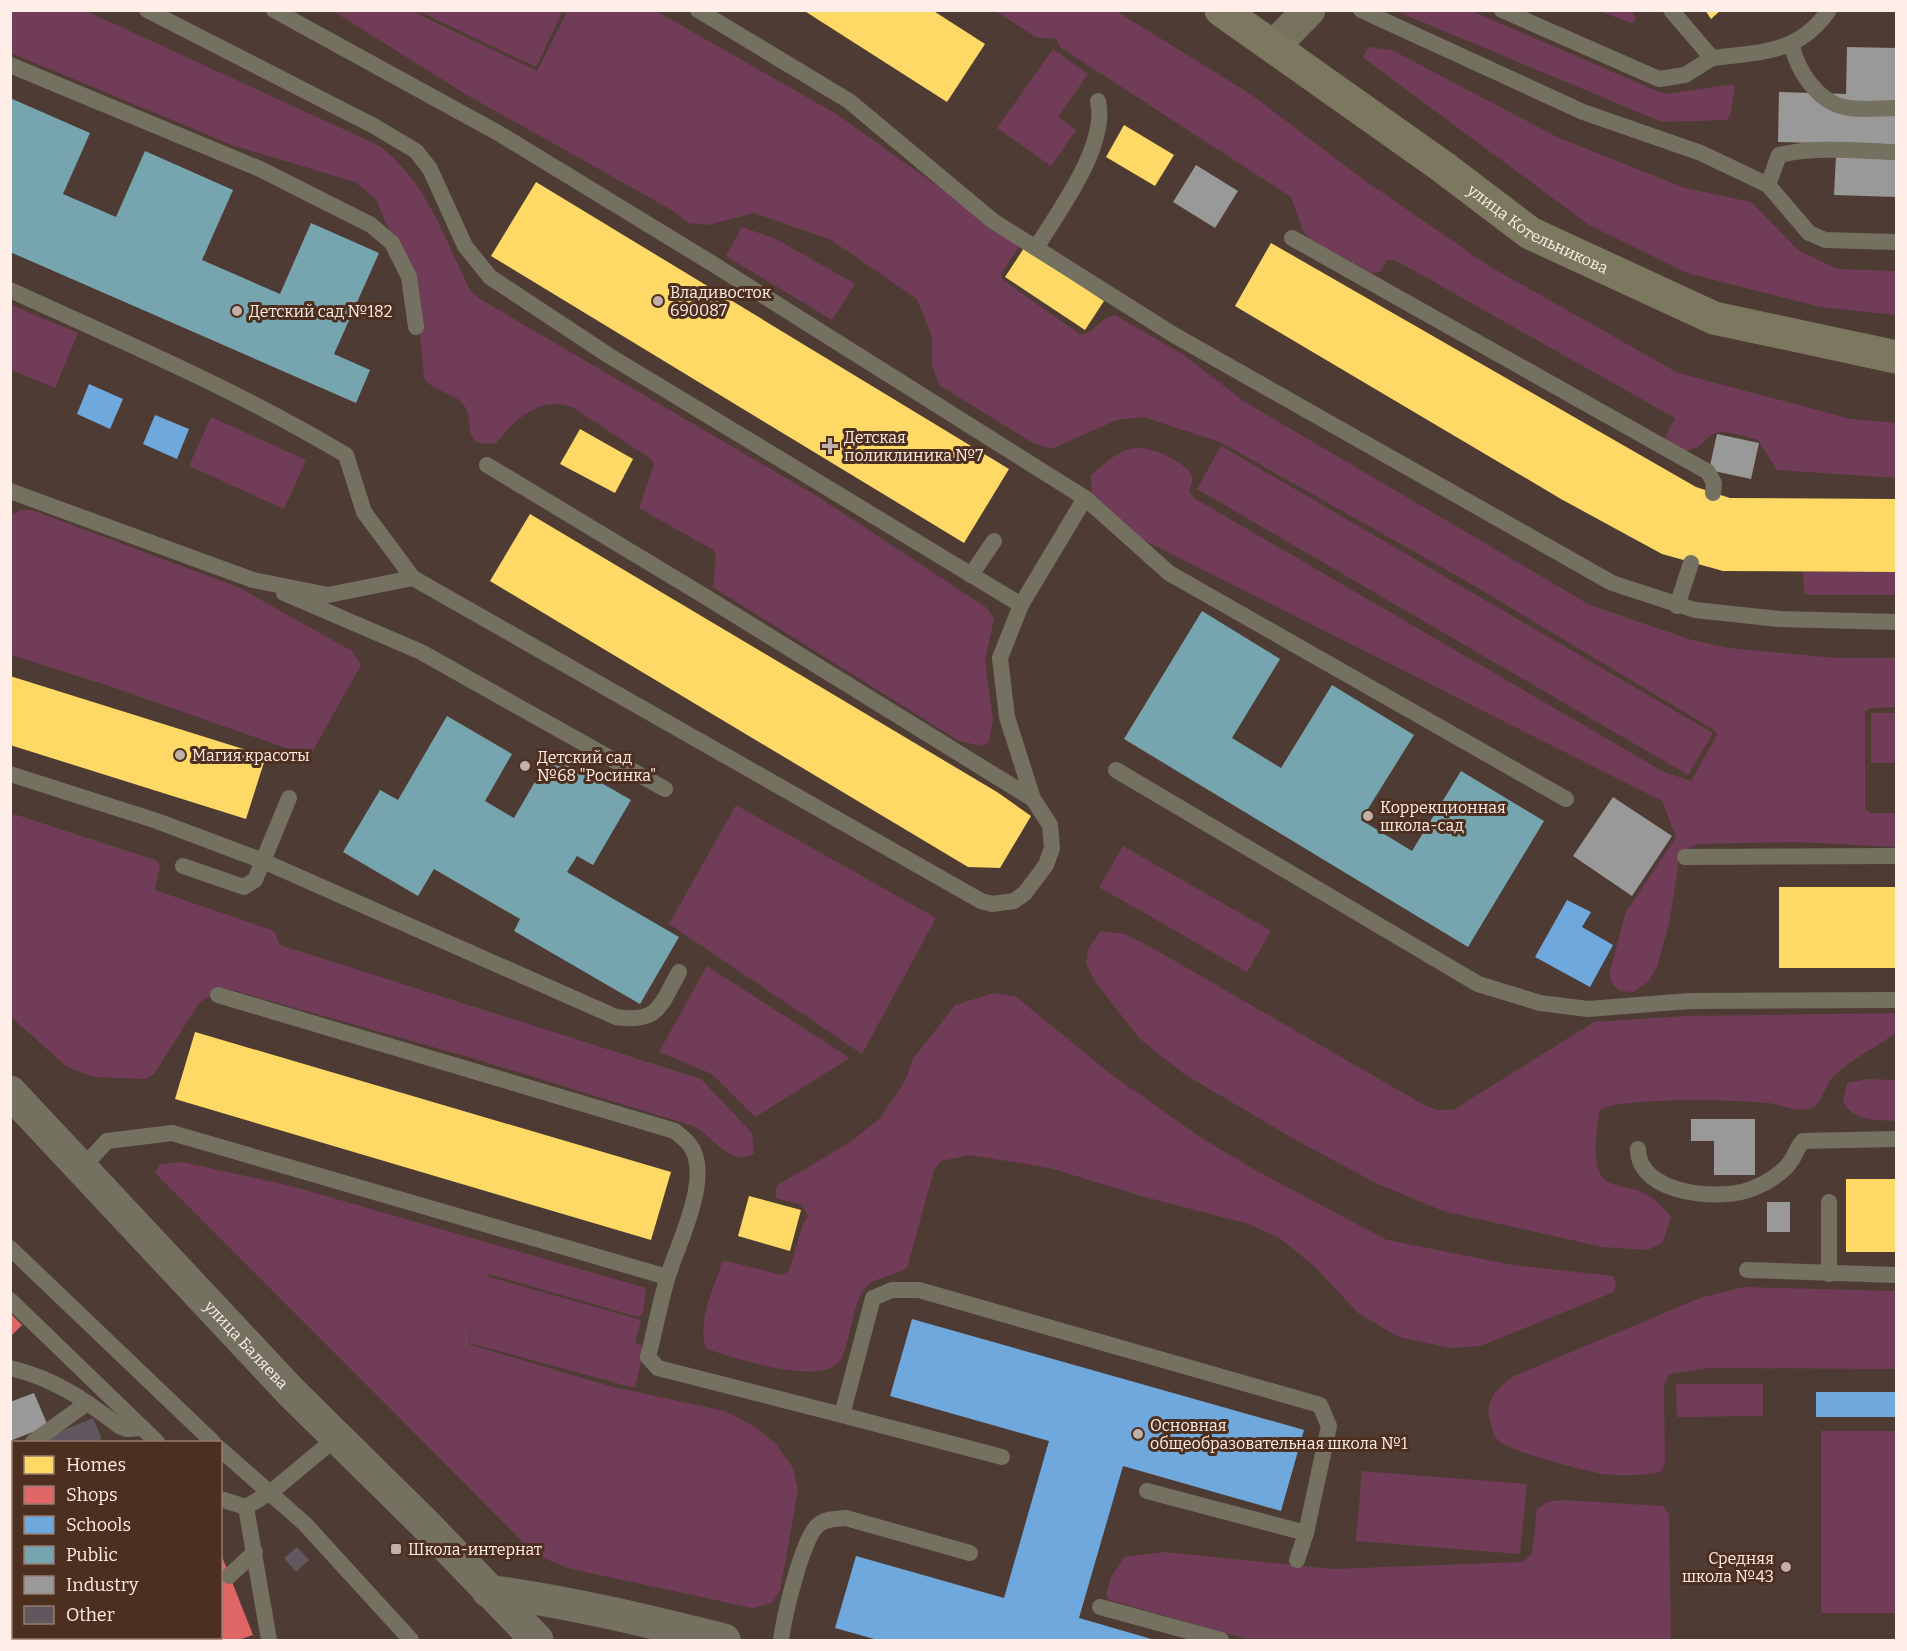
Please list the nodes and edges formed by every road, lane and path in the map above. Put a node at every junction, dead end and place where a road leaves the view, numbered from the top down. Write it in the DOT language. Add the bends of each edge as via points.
graph roads {
  1 [pos="147,10"];
  2 [pos="274,10"];
  3 [pos="698,10"];
  4 [pos="1221,10"];
  5 [pos="1309,10"];
  6 [pos="1361,10"];
  7 [pos="1502,10"];
  8 [pos="1671,10"];
  9 [pos="1830,10"];
  10 [pos="1792,45"];
  11 [pos="1274,46"];
  12 [pos="1712,58"];
  13 [pos="10,65"];
  14 [pos="1098,100"];
  15 [pos="1896,108"];
  16 [pos="1896,152"];
  17 [pos="1768,185"];
  18 [pos="1292,238"];
  19 [pos="1896,242"];
  20 [pos="1036,248"];
  21 [pos="10,290"];
  22 [pos="416,327"];
  23 [pos="1896,357"];
  24 [pos="487,465"];
  25 [pos="10,491"];
  26 [pos="1713,493"];
  27 [pos="1085,498"];
  28 [pos="994,541"];
  29 [pos="1690,563"];
  30 [pos="971,575"];
  31 [pos="412,578"];
  32 [pos="253,580"];
  33 [pos="1021,605"];
  34 [pos="1677,606"];
  35 [pos="1896,622"];
  36 [pos="1116,770"];
  37 [pos="10,774"];
  38 [pos="665,789"];
  39 [pos="289,798"];
  40 [pos="1566,799"];
  41 [pos="1033,800"];
  42 [pos="1896,856"];
  43 [pos="1685,857"];
  44 [pos="263,861"];
  45 [pos="183,866"];
  46 [pos="679,972"];
  47 [pos="218,995"];
  48 [pos="1896,1000"];
  49 [pos="10,1092"];
  50 [pos="1896,1139"];
  51 [pos="1638,1149"];
  52 [pos="82,1168"];
  53 [pos="1829,1202"];
  54 [pos="10,1248"];
  55 [pos="1747,1270"];
  56 [pos="1829,1274"];
  57 [pos="1896,1275"];
  58 [pos="667,1277"];
  59 [pos="10,1300"];
  60 [pos="10,1368"];
  61 [pos="87,1403"];
  62 [pos="842,1415"];
  63 [pos="140,1436"];
  64 [pos="336,1438"];
  65 [pos="36,1441"];
  66 [pos="211,1441"];
  67 [pos="222,1451"];
  68 [pos="1002,1457"];
  69 [pos="1147,1491"];
  70 [pos="271,1492"];
  71 [pos="222,1500"];
  72 [pos="246,1507"];
  73 [pos="1306,1533"];
  74 [pos="255,1552"];
  75 [pos="970,1553"];
  76 [pos="1297,1560"];
  77 [pos="229,1576"];
  78 [pos="488,1591"];
  79 [pos="1100,1607"];
  80 [pos="528,1637"];
  81 [pos="269,1641"];
  82 [pos="411,1641"];
  83 [pos="723,1641"];
  84 [pos="781,1641"];
  85 [pos="1221,1641"];
  1 -- 30 [label="lane" via="416,151 430,168 465,246 490,277 608,355"];
  2 -- 27 [label="lane" via="500,134"];
  3 -- 20 [label="lane" via="849,101 993,221"];
  4 -- 11 [label="main road, улица Котельникова"];
  5 -- 11 [label="main road"];
  6 -- 17 [label="lane" via="1583,112 1701,153"];
  7 -- 12 [label="lane" via="1659,79 1685,75"];
  8 -- 12 [label="lane"];
  9 -- 10 [label="lane"];
  10 -- 12 [label="lane"];
  10 -- 15 [label="lane" via="1795,60 1807,79 1831,101 1845,107"];
  11 -- 23 [label="main road, улица Котельникова" via="1530,232 1714,318"];
  13 -- 22 [label="lane" via="260,169 371,225 392,243 409,277"];
  14 -- 20 [label="lane" via="1098,132 1082,170"];
  16 -- 17 [label="lane" via="1821,150 1779,155"];
  17 -- 19 [label="lane" via="1809,232 1825,240"];
  18 -- 26 [label="lane" via="1708,472 1714,483"];
  20 -- 34 [label="lane" via="1174,336 1612,583"];
  21 -- 31 [label="lane" via="161,359 346,455 364,512"];
  24 -- 41 [label="lane"];
  25 -- 32 [label="lane"];
  27 -- 33 [label="lane"];
  27 -- 40 [label="lane" via="1170,573"];
  28 -- 30 [label="lane"];
  29 -- 34 [label="lane"];
  30 -- 33 [label="lane"];
  31 -- 32 [label="lane" via="328,595"];
  31 -- 41 [label="lane" via="981,901 1014,901 1046,865 1052,848 1050,825"];
  32 -- 38 [label="lane" via="421,652"];
  33 -- 41 [label="lane" via="1000,658 1007,717"];
  34 -- 35 [label="lane" via="1779,619"];
  36 -- 48 [label="lane" via="1478,984 1540,1003 1588,1009 1689,1001"];
  37 -- 44 [label="lane" via="157,820"];
  39 -- 44 [label="lane"];
  42 -- 43 [label="lane"];
  44 -- 45 [label="lane" via="255,880 244,886"];
  44 -- 46 [label="lane" via="616,1017 637,1021 651,1016"];
  47 -- 58 [label="lane" via="675,1131 690,1144 698,1178 695,1198"];
  49 -- 52 [label="street, улица Баляева"];
  50 -- 51 [label="lane" via="1803,1141 1791,1162 1755,1188 1709,1193 1673,1189 1658,1182 1642,1169"];
  52 -- 58 [label="lane" via="106,1141 172,1133"];
  52 -- 64 [label="street, улица Баляева"];
  53 -- 56 [label="lane"];
  54 -- 66 [label="lane"];
  55 -- 56 [label="lane"];
  56 -- 57 [label="lane"];
  58 -- 62 [label="lane" via="648,1357 658,1368"];
  59 -- 63 [label="lane"];
  60 -- 61 [label="lane" via="38,1374"];
  61 -- 63 [label="lane"];
  61 -- 65 [label="lane"];
  62 -- 68 [label="lane"];
  62 -- 73 [label="lane" via="873,1298 892,1290 919,1290 1320,1405 1329,1426"];
  64 -- 70 [label="lane"];
  64 -- 78 [label="street, улица Баляева"];
  67 -- 70 [label="lane"];
  69 -- 73 [label="lane"];
  70 -- 72 [label="lane"];
  70 -- 82 [label="lane"];
  71 -- 72 [label="lane"];
  72 -- 74 [label="lane"];
  73 -- 76 [label="lane"];
  74 -- 77 [label="lane"];
  74 -- 81 [label="lane"];
  75 -- 84 [label="lane" via="846,1518 824,1522 818,1525 804,1549"];
  78 -- 80 [label="street, улица Баляева"];
  78 -- 83 [label="street" via="596,1609"];
  79 -- 85 [label="lane"];
}
